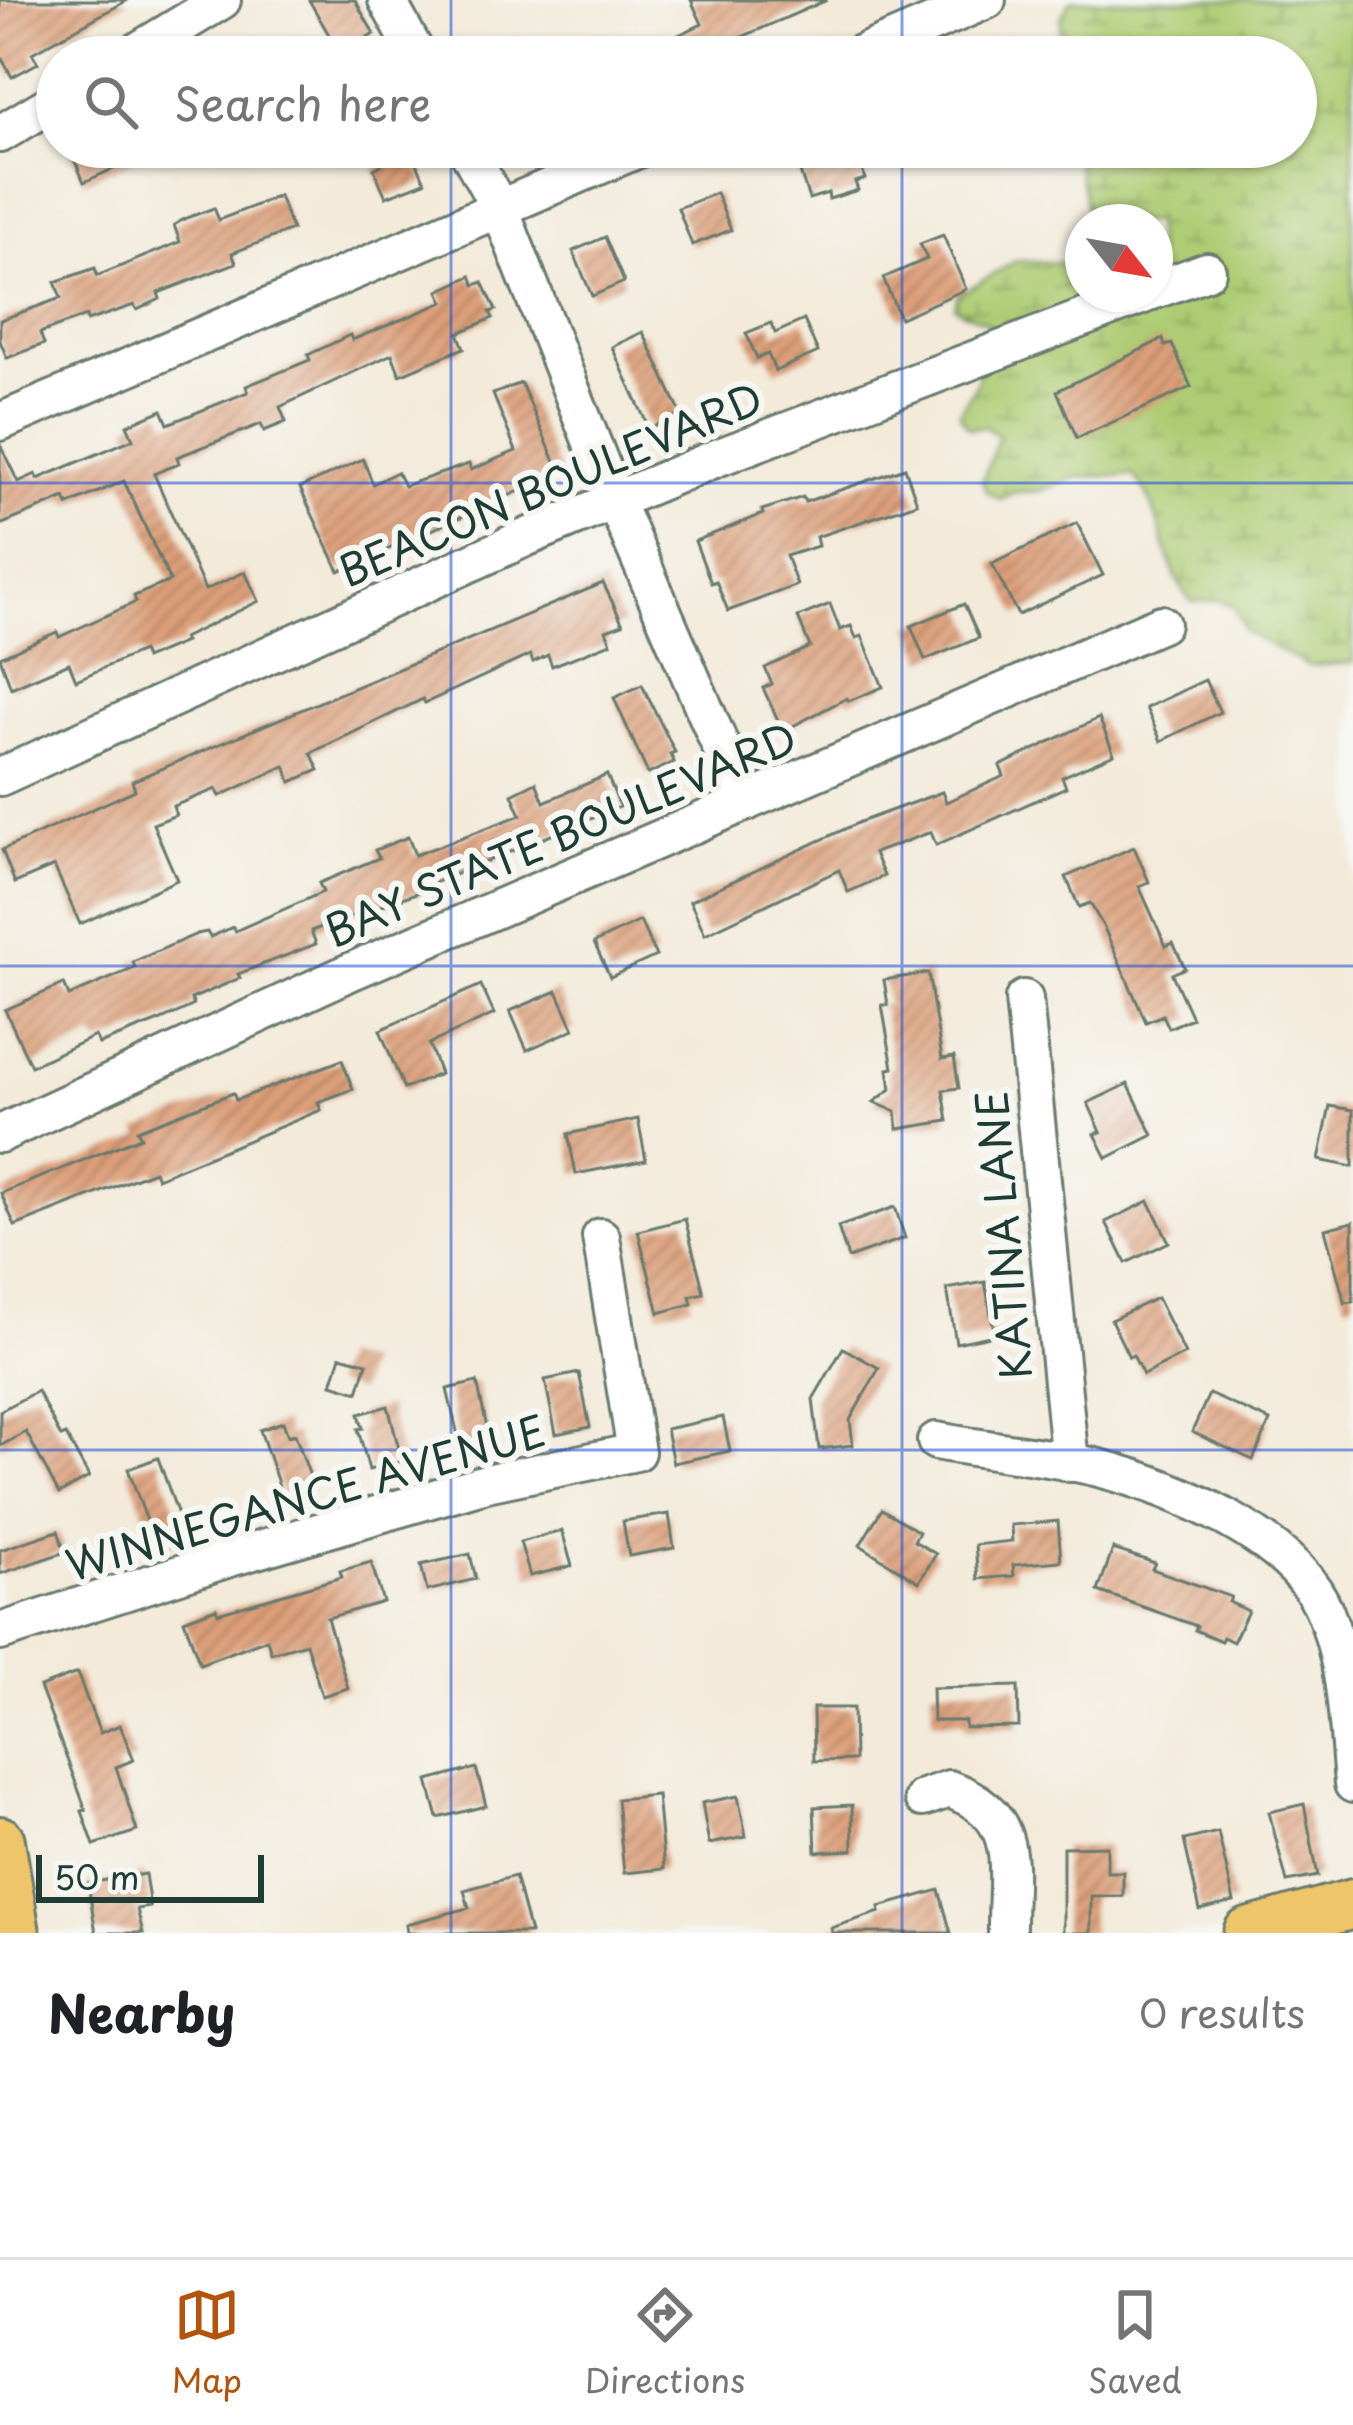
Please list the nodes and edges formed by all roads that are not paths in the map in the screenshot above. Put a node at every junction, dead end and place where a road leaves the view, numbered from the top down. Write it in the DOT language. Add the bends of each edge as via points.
graph roads {
  1 [pos="222,0"];
  2 [pos="387,0"];
  3 [pos="987,0"];
  4 [pos="163,36"];
  5 [pos="407,36"];
  6 [pos="903,36"];
  7 [pos="36,113"];
  8 [pos="0,134"];
  9 [pos="478,168"];
  10 [pos="594,168"];
  11 [pos="500,208"];
  12 [pos="1207,271"];
  13 [pos="1173,283"];
  14 [pos="1098,312"];
  15 [pos="0,422"];
  16 [pos="614,501"];
  17 [pos="1161,625"];
  18 [pos="0,777"];
  19 [pos="745,803"];
  20 [pos="1024,999"];
  21 [pos="0,1134"];
  22 [pos="601,1237"];
  23 [pos="936,1441"];
  24 [pos="1070,1463"];
  25 [pos="0,1632"];
  26 [pos="1353,1784"];
  27 [pos="923,1798"];
  28 [pos="0,1841"];
  29 [pos="1353,1904"];
  30 [pos="15,1933"];
  31 [pos="1007,1933"];
  32 [pos="1248,1933"];
  1 -- 4 [label="street"];
  2 -- 5 [label="street"];
  3 -- 6 [label="street"];
  7 -- 8 [label="street"];
  9 -- 11 [label="street"];
  10 -- 11 [label="street"];
  11 -- 15 [label="street"];
  11 -- 16 [label="street"];
  12 -- 13 [label="street"];
  14 -- 16 [label="street, BEACON BOULEVARD"];
  16 -- 18 [label="street, BEACON BOULEVARD"];
  16 -- 19 [label="street"];
  17 -- 19 [label="street, BAY STATE BOULEVARD"];
  19 -- 21 [label="street, BAY STATE BOULEVARD" via="352,971"];
  20 -- 24 [label="street, KATINA LANE"];
  22 -- 25 [label="street, WINNEGANCE AVENUE" via="636,1452 486,1483"];
  23 -- 24 [label="street"];
  24 -- 26 [label="street" via="1148,1483 1224,1517 1304,1580 1334,1640"];
  27 -- 31 [label="street" via="949,1789 999,1822"];
  28 -- 30 [label="main road"];
  29 -- 32 [label="main road"];
}
